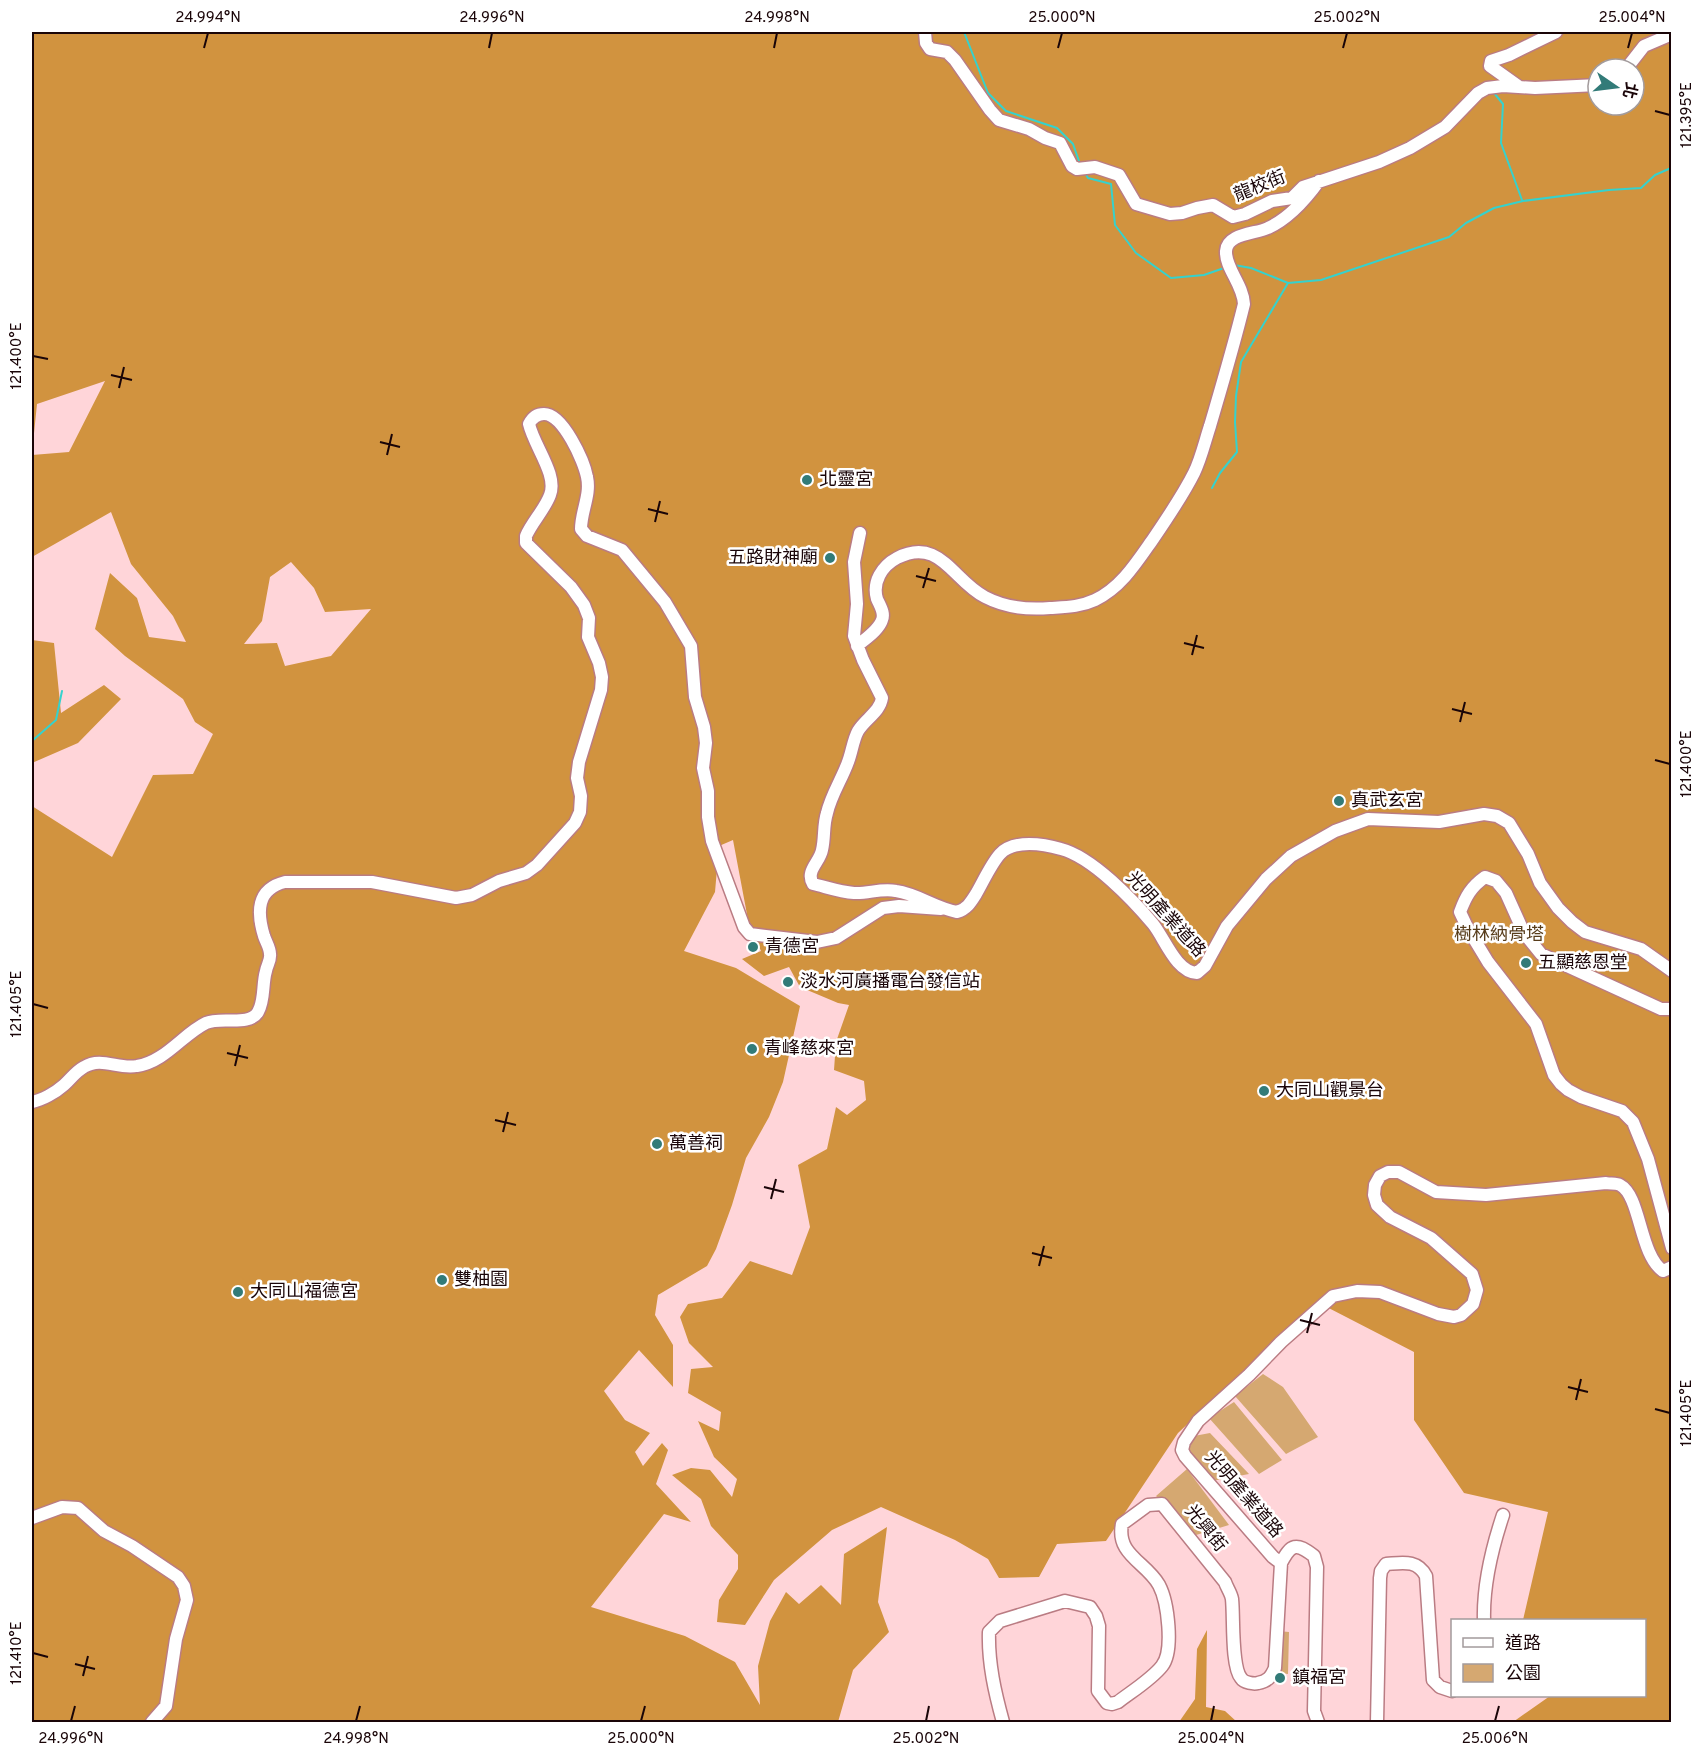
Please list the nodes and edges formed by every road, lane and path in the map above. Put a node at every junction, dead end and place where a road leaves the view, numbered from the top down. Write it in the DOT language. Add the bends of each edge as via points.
graph roads {
  1 [pos="925,32"];
  2 [pos="1556,32"];
  3 [pos="1671,34"];
  4 [pos="1635,57"];
  5 [pos="1586,86"];
  6 [pos="1519,87"];
  7 [pos="1319,181"];
  8 [pos="860,533"];
  9 [pos="857,646"];
  10 [pos="941,909"];
  11 [pos="1671,971"];
  12 [pos="1671,1009"];
  13 [pos="32,1102"];
  14 [pos="1671,1248"];
  15 [pos="1671,1267"];
  16 [pos="1503,1515"];
  17 [pos="32,1518"];
  18 [pos="1281,1563"];
  19 [pos="1484,1619"];
  20 [pos="1451,1691"];
  21 [pos="152,1722"];
  22 [pos="1003,1722"];
  23 [pos="1318,1722"];
  24 [pos="1377,1722"];
  1 -- 7 [label="street, 龍校街" via="930,49 947,52 955,60 999,120 1060,143 1077,169 1095,167 1119,175 1136,204 1170,214 1213,205 1233,217 1272,201 1292,198"];
  2 -- 6 [label="street" via="1491,61 1494,70"];
  3 -- 4 [label="street" via="1644,46"];
  5 -- 6 [label="street, 龍校街"];
  6 -- 7 [label="street, 龍校街" via="1487,88 1445,127 1410,148"];
  7 -- 9 [label="street" via="1303,203 1268,228 1230,241 1226,250 1228,261 1242,288 1244,304 1232,354 1195,472 1132,570 1095,600 1077,607 1030,610 983,596 940,558 914,553 898,558 878,576 876,596 883,619"];
  8 -- 9 [label="street" via="854,562"];
  9 -- 10 [label="street" via="882,703 857,733 827,811 822,852 810,879 813,884 856,893 894,890"];
  10 -- 11 [label="street, 光明產業道路" via="957,912 969,905 1000,853 1013,847 1057,848 1101,872 1154,925 1186,970 1197,973 1206,966 1227,926 1266,879 1291,856 1335,831 1368,819 1439,822 1484,814 1509,823 1540,883 1572,922 1586,932 1641,949"];
  10 -- 13 [label="street" via="883,908 836,938 817,942 750,934 744,927 712,841 703,768 706,742 695,697 691,646 665,602 622,550 587,536 581,529 588,491 585,465 557,420 540,414 530,424 553,487 526,536 526,543 584,605 589,618 588,637 602,677 579,762 580,812 575,823 526,873 472,895 456,898 372,882 274,885 267,890 259,912 270,954 258,1014 248,1019 207,1022 158,1058 137,1066 98,1061"];
  12 -- 14 [label="street" via="1660,1009 1541,954 1524,933 1506,893 1496,881 1485,877 1467,894 1460,912 1468,929 1536,1024 1554,1075 1568,1090 1622,1111 1633,1122 1648,1159"];
  15 -- 18 [label="street, 光明產業道路" via="1663,1271 1652,1261 1626,1190 1619,1185 1486,1195 1436,1192 1399,1172 1380,1176 1374,1195 1377,1204 1390,1217 1431,1238 1472,1274 1477,1290 1473,1304 1454,1317 1380,1292 1334,1296 1198,1421 1184,1442 1185,1456"];
  16 -- 19 [label="street" via="1483,1598"];
  17 -- 21 [label="street" via="62,1507 78,1508 104,1531 178,1577 184,1586 187,1600 176,1639 166,1706"];
  18 -- 22 [label="street, 光興街" via="1275,1668 1265,1682 1254,1684 1241,1678 1236,1662 1232,1597 1225,1582 1162,1504 1148,1504 1122,1524 1120,1536 1124,1546 1159,1585 1167,1615 1168,1651 1162,1666 1118,1702 1107,1703 1098,1691 1099,1626 1090,1607 1065,1601 1000,1621 989,1632 989,1644 994,1689"];
  18 -- 23 [label="street" via="1293,1547 1300,1547 1316,1560 1314,1711"];
  20 -- 24 [label="street" via="1432,1680 1426,1576 1422,1568 1411,1563 1386,1564 1380,1578"];
}
